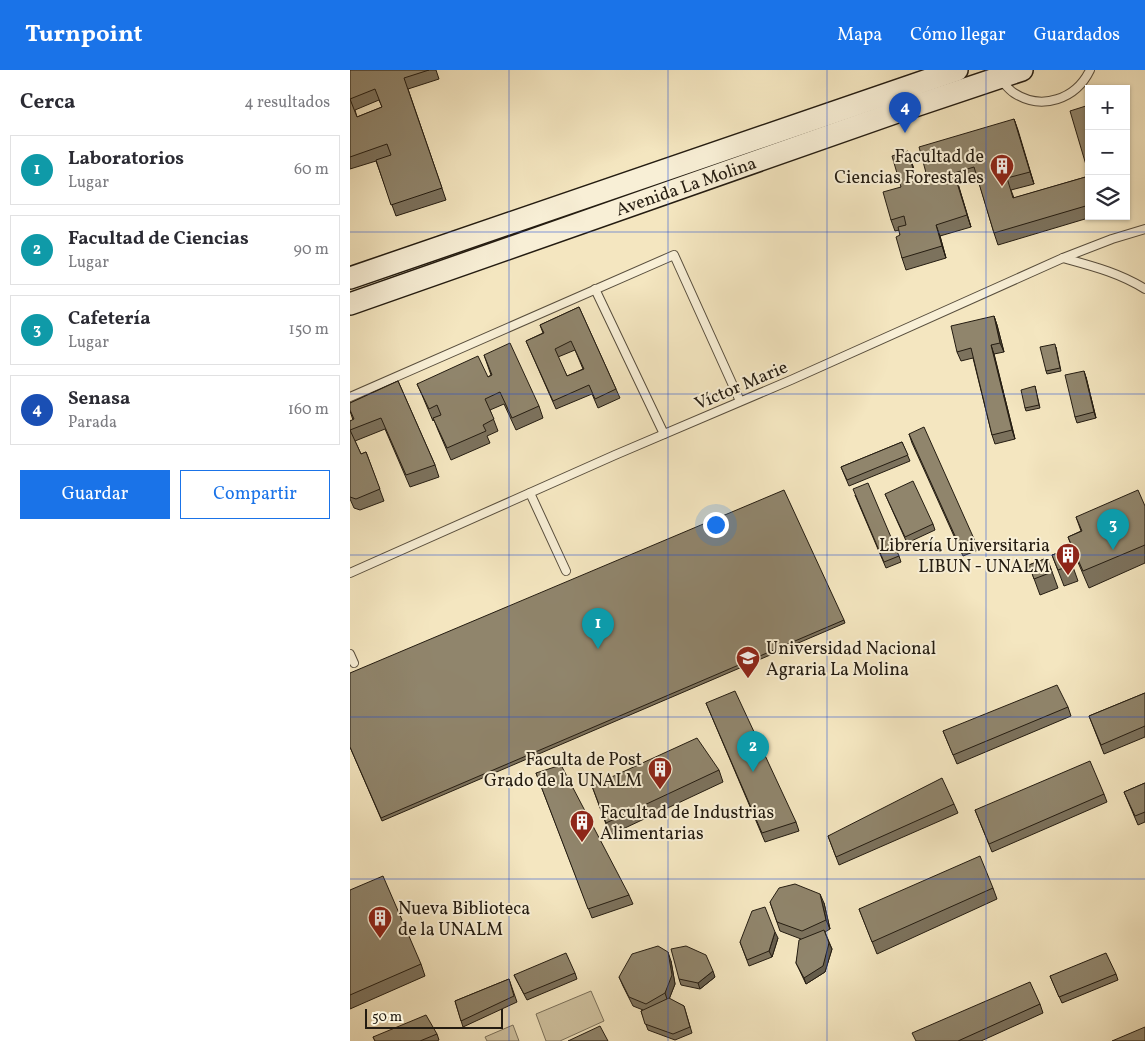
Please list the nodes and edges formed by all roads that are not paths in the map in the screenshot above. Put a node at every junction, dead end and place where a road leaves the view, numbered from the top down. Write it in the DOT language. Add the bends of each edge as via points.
graph roads {
  1 [pos="956,70"];
  2 [pos="1022,70"];
  3 [pos="1090,70"];
  4 [pos="998,74"];
  5 [pos="1145,229"];
  6 [pos="1063,258"];
  7 [pos="350,278"];
  8 [pos="594,288"];
  9 [pos="1145,290"];
  10 [pos="350,304"];
  11 [pos="350,397"];
  12 [pos="740,401"];
  13 [pos="664,434"];
  14 [pos="530,493"];
  15 [pos="566,571"];
  16 [pos="350,573"];
  17 [pos="350,654"];
  18 [pos="354,663"];
  1 -- 7 [label="main road, Avenida La Molina"];
  2 -- 4 [label="main road, Avenida La Molina"];
  3 -- 4 [label="lane" via="1084,82 1069,95 1051,101 1031,101 1013,92"];
  4 -- 10 [label="main road, Avenida La Molina"];
  5 -- 6 [label="lane, Víctor Marie" via="1112,238"];
  6 -- 9 [label="lane" via="1102,268"];
  6 -- 12 [label="lane, Víctor Marie"];
  8 -- 11 [label="lane"];
  8 -- 12 [label="lane" via="674,255"];
  8 -- 13 [label="lane"];
  12 -- 13 [label="lane, Víctor Marie"];
  13 -- 14 [label="lane, Víctor Marie"];
  14 -- 15 [label="lane"];
  14 -- 16 [label="lane, Víctor Marie"];
  17 -- 18 [label="lane"];
}
